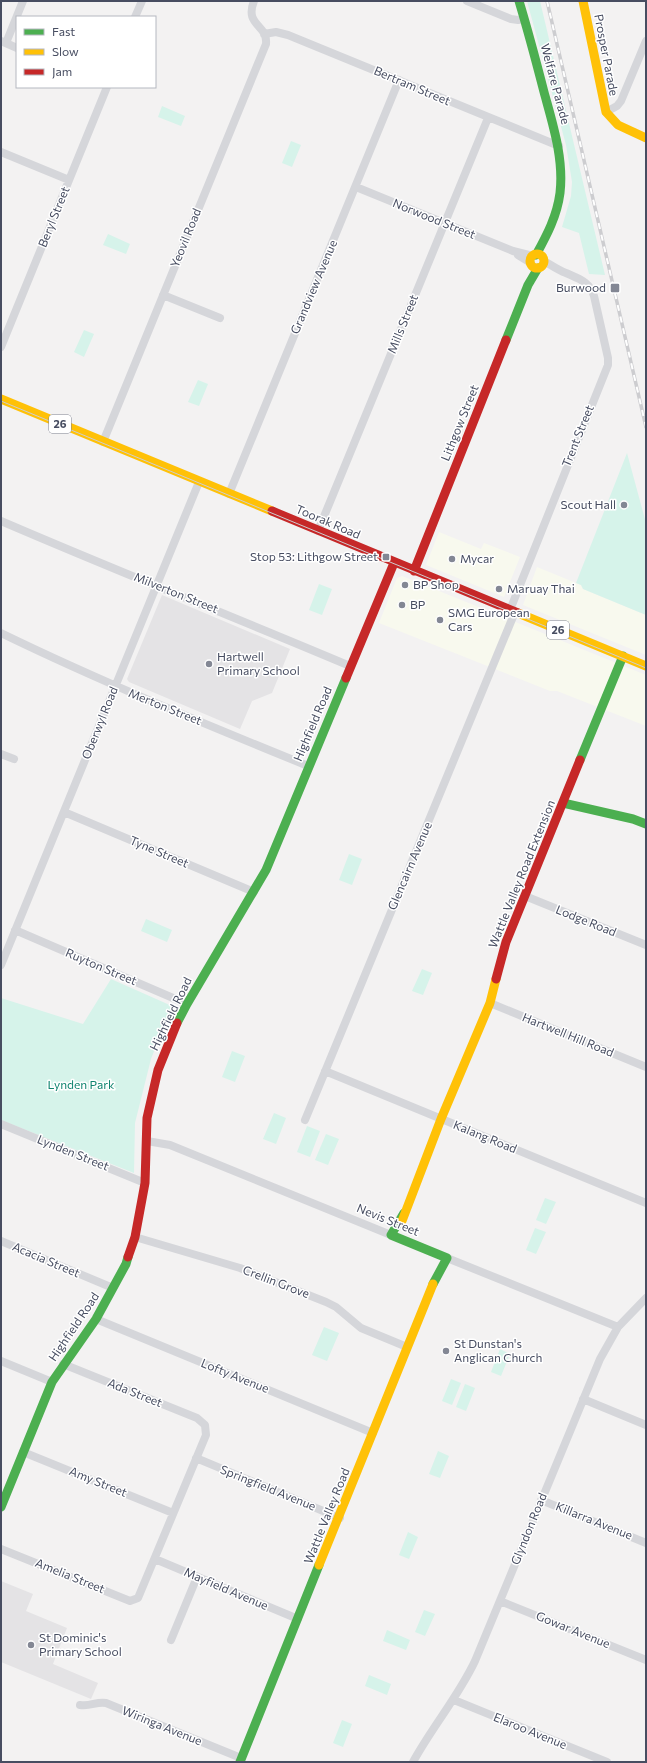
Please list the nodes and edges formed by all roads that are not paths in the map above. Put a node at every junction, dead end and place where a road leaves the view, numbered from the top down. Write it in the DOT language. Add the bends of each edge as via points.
graph roads {
  1 [pos="24,1"];
  2 [pos="142,1"];
  3 [pos="254,1"];
  4 [pos="467,1"];
  5 [pos="519,1"];
  6 [pos="583,1"];
  7 [pos="16,16"];
  8 [pos="135,16"];
  9 [pos="16,17"];
  10 [pos="524,19"];
  11 [pos="264,34"];
  12 [pos="646,41"];
  13 [pos="3,42"];
  14 [pos="16,48"];
  15 [pos="399,80"];
  16 [pos="107,88"];
  17 [pos="606,112"];
  18 [pos="488,118"];
  19 [pos="646,138"];
  20 [pos="559,146"];
  21 [pos="1,152"];
  22 [pos="562,174"];
  23 [pos="69,180"];
  24 [pos="356,187"];
  25 [pos="445,223"];
  26 [pos="537,262"];
  27 [pos="163,294"];
  28 [pos="220,318"];
  29 [pos="1,347"];
  30 [pos="1,399"];
  31 [pos="103,442"];
  32 [pos="199,482"];
  33 [pos="229,494"];
  34 [pos="1,521"];
  35 [pos="318,531"];
  36 [pos="394,563"];
  37 [pos="414,571"];
  38 [pos="157,585"];
  39 [pos="512,611"];
  40 [pos="1,634"];
  41 [pos="623,656"];
  42 [pos="350,666"];
  43 [pos="646,666"];
  44 [pos="115,686"];
  45 [pos="1,754"];
  46 [pos="14,759"];
  47 [pos="308,766"];
  48 [pos="563,803"];
  49 [pos="64,812"];
  50 [pos="646,824"];
  51 [pos="254,892"];
  52 [pos="525,896"];
  53 [pos="15,930"];
  54 [pos="646,945"];
  55 [pos="1,965"];
  56 [pos="490,1003"];
  57 [pos="187,1004"];
  58 [pos="646,1067"];
  59 [pos="325,1071"];
  60 [pos="441,1119"];
  61 [pos="305,1120"];
  62 [pos="1,1124"];
  63 [pos="147,1141"];
  64 [pos="145,1183"];
  65 [pos="646,1202"];
  66 [pos="394,1236"];
  67 [pos="135,1237"];
  68 [pos="1,1241"];
  69 [pos="444,1256"];
  70 [pos="113,1288"];
  71 [pos="646,1298"];
  72 [pos="96,1319"];
  73 [pos="618,1328"];
  74 [pos="408,1347"];
  75 [pos="1,1361"];
  76 [pos="63,1364"];
  77 [pos="52,1382"];
  78 [pos="583,1399"];
  79 [pos="646,1425"];
  80 [pos="373,1433"];
  81 [pos="23,1452"];
  82 [pos="196,1458"];
  83 [pos="541,1500"];
  84 [pos="1,1507"];
  85 [pos="173,1513"];
  86 [pos="340,1518"];
  87 [pos="646,1543"];
  88 [pos="1,1549"];
  89 [pos="155,1559"];
  90 [pos="197,1577"];
  91 [pos="500,1601"];
  92 [pos="298,1618"];
  93 [pos="171,1640"];
  94 [pos="646,1660"];
  95 [pos="454,1700"];
  96 [pos="80,1705"];
  97 [pos="241,1760"];
  98 [pos="413,1762"];
  99 [pos="607,1762"];
  1 -- 7 [label="street"];
  2 -- 8 [label="street"];
  3 -- 11 [label="street" via="252,17"];
  4 -- 10 [label="street" via="511,19"];
  5 -- 10 [label="main road, Welfare Parade"];
  6 -- 17 [label="main road, Prosper Parade"];
  9 -- 13 [label="street"];
  10 -- 20 [label="main road, Welfare Parade"];
  11 -- 15 [label="street, Bertram Street" via="276,32 288,35"];
  11 -- 27 [label="street, Yeovil Road" via="266,46"];
  12 -- 17 [label="street" via="621,101"];
  13 -- 14 [label="street"];
  15 -- 18 [label="street, Bertram Street"];
  15 -- 24 [label="street, Grandview Avenue"];
  16 -- 23 [label="street, Beryl Street"];
  17 -- 19 [label="main road" via="618,126"];
  18 -- 20 [label="street, Bertram Street"];
  18 -- 25 [label="street, Mills Street"];
  20 -- 22 [label="main road, Welfare Parade"];
  21 -- 23 [label="street"];
  22 -- 26 [label="main road, Lithgow Street" via="559,200"];
  23 -- 29 [label="street, Beryl Street"];
  24 -- 25 [label="street, Norwood Street"];
  24 -- 33 [label="street, Grandview Avenue"];
  25 -- 26 [label="street, Norwood Street"];
  25 -- 35 [label="street, Mills Street"];
  26 -- 37 [label="main road, Lithgow Street"];
  26 -- 39 [label="street, Trent Street" via="584,281 592,291 609,362"];
  27 -- 28 [label="street"];
  27 -- 31 [label="street, Yeovil Road"];
  30 -- 31 [label="main road, Toorak Road / 26"];
  31 -- 32 [label="main road, Toorak Road / 26"];
  32 -- 33 [label="main road, Toorak Road / 26"];
  32 -- 38 [label="street, Oberwyl Road"];
  33 -- 35 [label="main road, Toorak Road / 26"];
  34 -- 38 [label="street, Milverton Street"];
  35 -- 36 [label="main road, Toorak Road / 26"];
  36 -- 37 [label="main road, Toorak Road / 26"];
  36 -- 42 [label="main road, Highfield Road"];
  37 -- 39 [label="main road, Toorak Road / 26"];
  38 -- 42 [label="street, Milverton Street"];
  38 -- 44 [label="street, Oberwyl Road"];
  39 -- 41 [label="main road, Toorak Road / 26"];
  39 -- 59 [label="street, Glencairn Avenue"];
  40 -- 44 [label="street, Merton Street"];
  41 -- 43 [label="main road, Toorak Road / 26"];
  41 -- 48 [label="main road, Wattle Valley Road Extension"];
  42 -- 47 [label="main road, Highfield Road"];
  44 -- 47 [label="street, Merton Street"];
  44 -- 49 [label="street, Oberwyl Road"];
  45 -- 46 [label="street"];
  47 -- 51 [label="main road, Highfield Road" via="266,870"];
  48 -- 50 [label="main road"];
  48 -- 52 [label="main road, Wattle Valley Road Extension"];
  49 -- 51 [label="street, Tyne Street"];
  49 -- 53 [label="street, Oberwyl Road"];
  51 -- 57 [label="main road, Highfield Road"];
  52 -- 54 [label="street, Lodge Road"];
  52 -- 56 [label="main road, Wattle Valley Road Extension" via="504,948"];
  53 -- 55 [label="street, Oberwyl Road"];
  53 -- 57 [label="street, Ruyton Street"];
  56 -- 58 [label="street, Hartwell Hill Road"];
  56 -- 60 [label="main road, Wattle Valley Road Extension"];
  57 -- 63 [label="main road, Highfield Road" via="158,1070 148,1118"];
  59 -- 60 [label="street, Kalang Road"];
  59 -- 61 [label="street, Glencairn Avenue"];
  60 -- 65 [label="street, Kalang Road"];
  60 -- 66 [label="main road, Wattle Valley Road Extension"];
  62 -- 64 [label="street, Lynden Street"];
  63 -- 64 [label="main road, Highfield Road"];
  63 -- 66 [label="street, Nevis Street" via="170,1144"];
  64 -- 67 [label="main road, Highfield Road"];
  66 -- 69 [label="main road, Nevis Street"];
  67 -- 70 [label="main road, Highfield Road" via="126,1264"];
  67 -- 74 [label="street, Crellin Grove" via="240,1268 326,1302 361,1328"];
  68 -- 70 [label="street, Acacia Street"];
  69 -- 73 [label="street, Nevis Street"];
  69 -- 74 [label="main road, Wattle Valley Road"];
  70 -- 72 [label="main road, Highfield Road"];
  71 -- 73 [label="street, Glyndon Road"];
  72 -- 76 [label="main road, Highfield Road"];
  72 -- 80 [label="street, Lofty Avenue"];
  73 -- 78 [label="street, Glyndon Road" via="600,1359"];
  74 -- 80 [label="main road, Wattle Valley Road"];
  75 -- 77 [label="street"];
  76 -- 77 [label="main road, Highfield Road"];
  76 -- 82 [label="street, Ada Street" via="197,1418 205,1425 206,1434"];
  77 -- 81 [label="main road, Highfield Road"];
  78 -- 79 [label="street"];
  78 -- 83 [label="street, Glyndon Road"];
  80 -- 86 [label="main road, Wattle Valley Road"];
  81 -- 84 [label="main road, Highfield Road"];
  81 -- 85 [label="street, Amy Street"];
  82 -- 85 [label="street"];
  82 -- 86 [label="street, Springfield Avenue"];
  83 -- 87 [label="street, Killarra Avenue"];
  83 -- 91 [label="street, Glyndon Road"];
  85 -- 89 [label="street"];
  86 -- 92 [label="main road, Wattle Valley Road"];
  88 -- 89 [label="street, Amelia Street" via="130,1600 138,1598"];
  89 -- 90 [label="street, Mayfield Avenue"];
  90 -- 92 [label="street, Mayfield Avenue"];
  90 -- 93 [label="street"];
  91 -- 94 [label="street, Gowar Avenue"];
  91 -- 95 [label="street, Glyndon Road" via="475,1661"];
  92 -- 97 [label="main road, Wattle Valley Road"];
  95 -- 98 [label="street, Glyndon Road"];
  95 -- 99 [label="street, Elaroo Avenue"];
  96 -- 97 [label="street, Wiringa Avenue" via="106,1703"];
}
